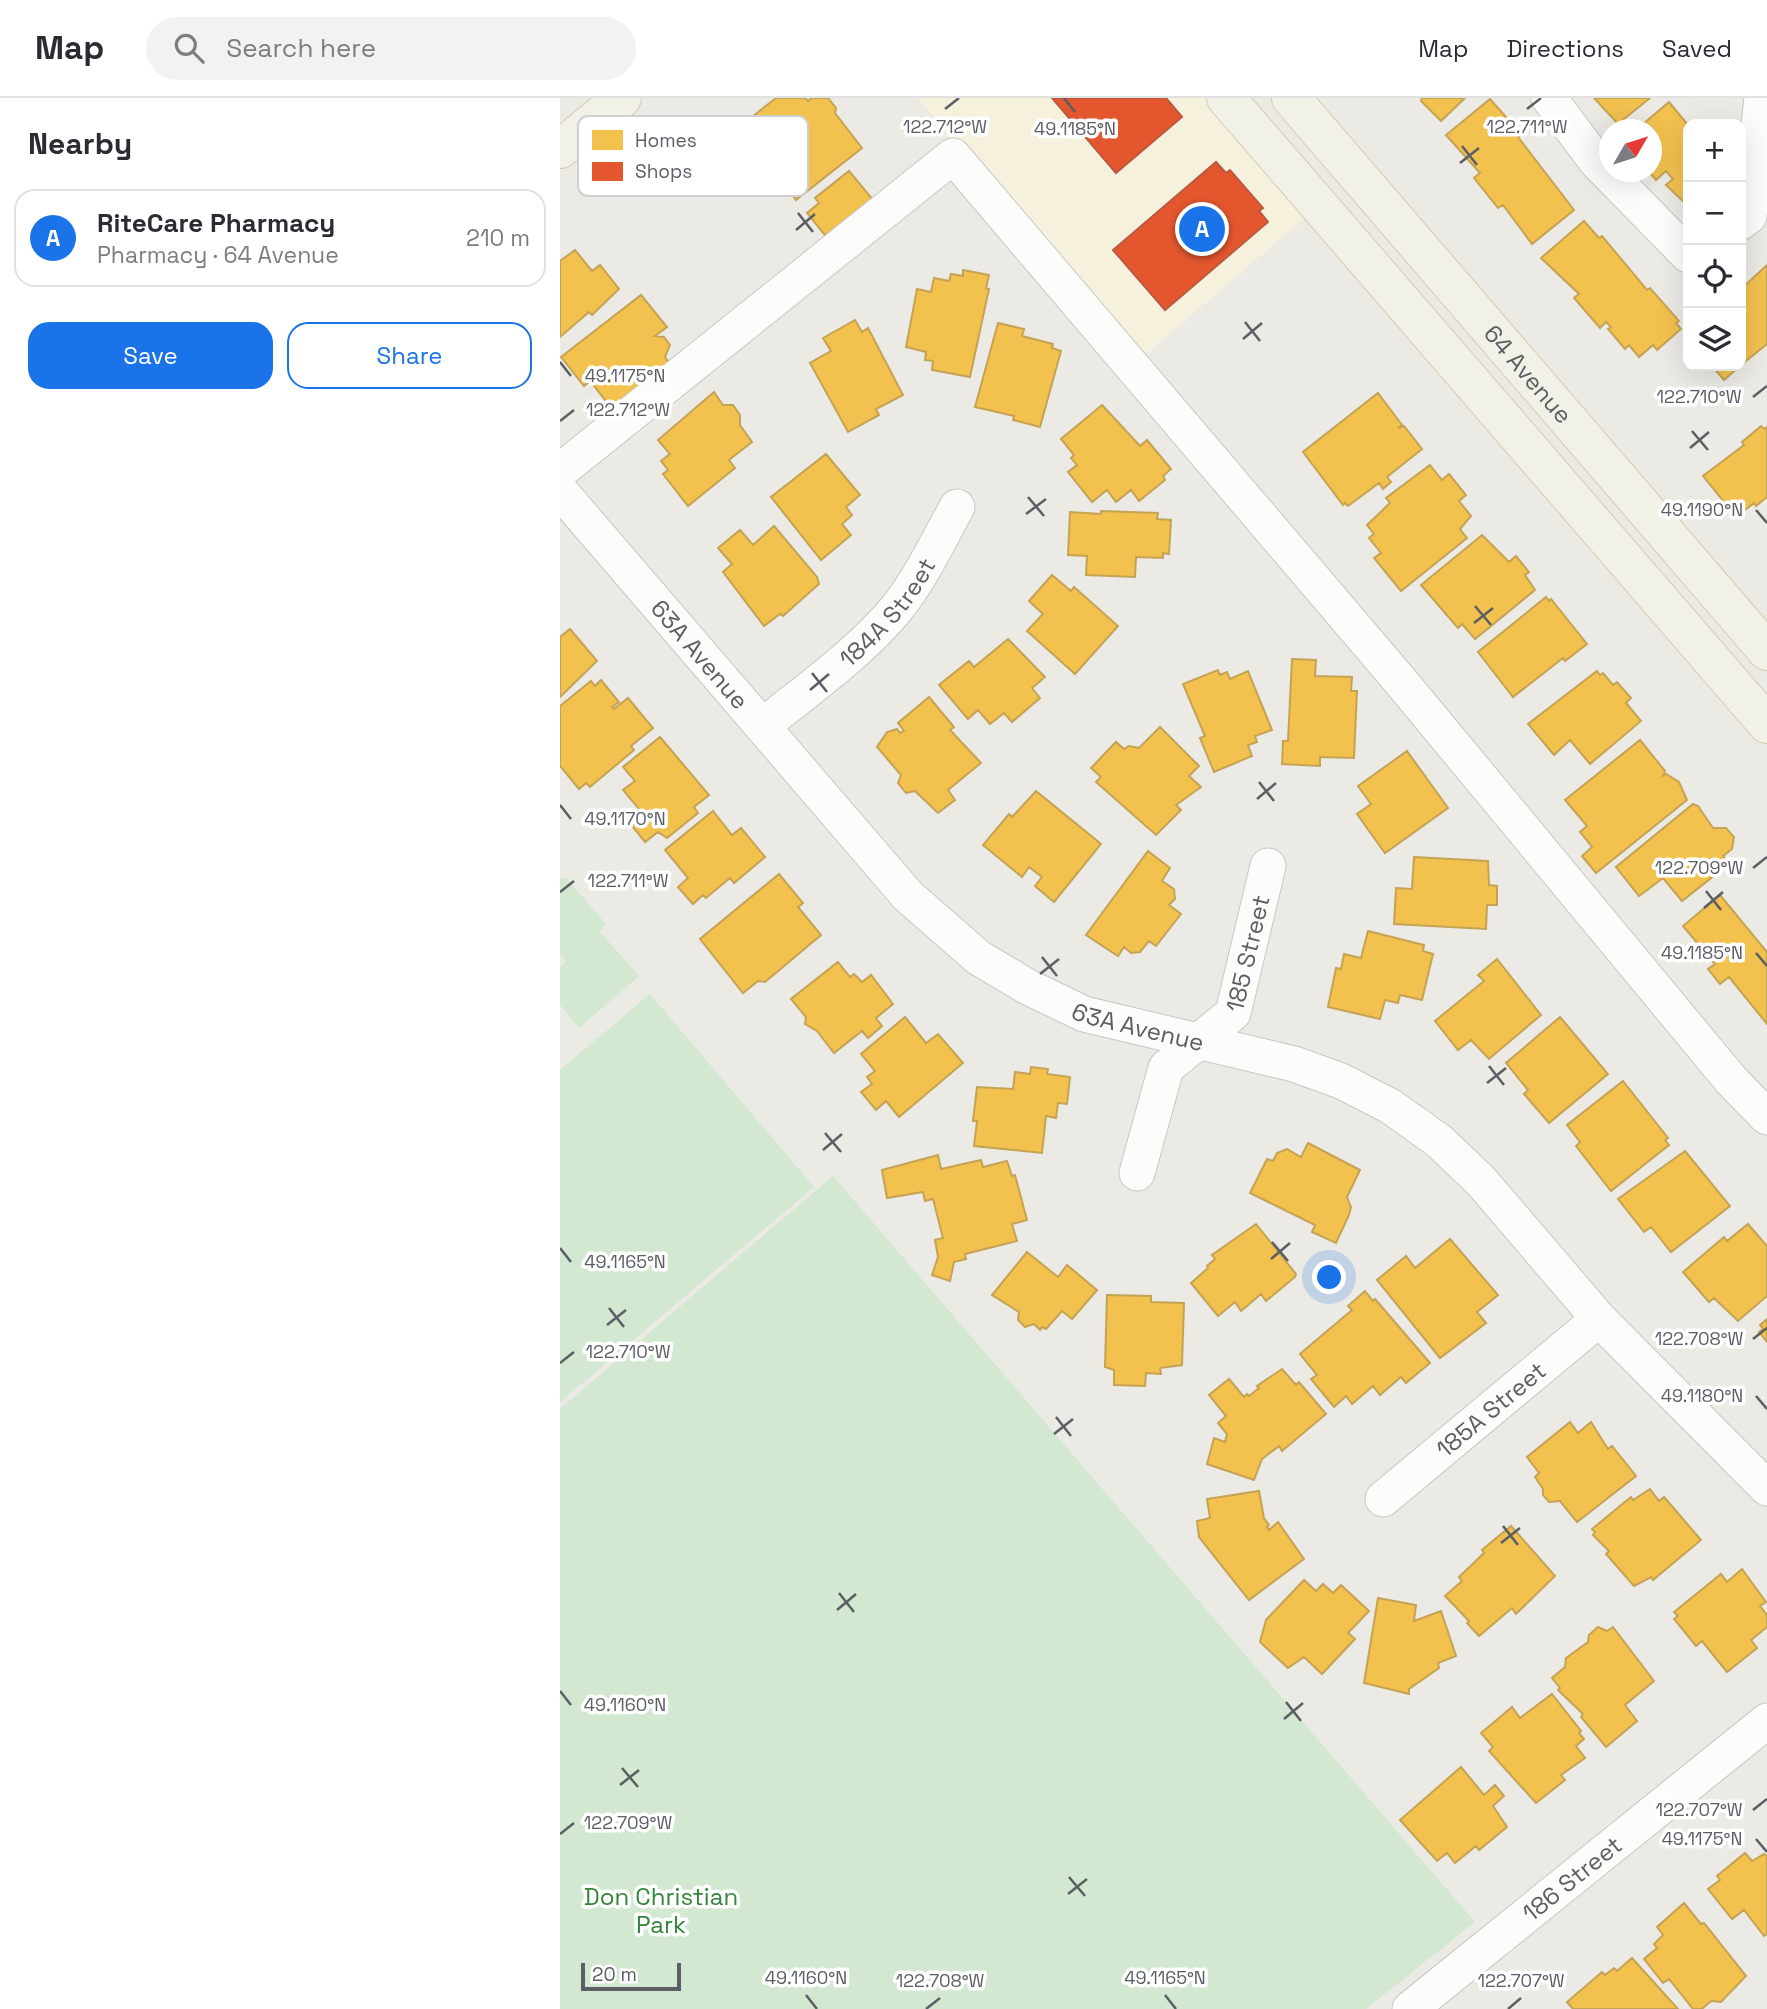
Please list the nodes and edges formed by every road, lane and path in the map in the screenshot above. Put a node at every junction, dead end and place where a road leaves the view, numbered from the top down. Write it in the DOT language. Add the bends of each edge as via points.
graph roads {
  1 [pos="622,98"];
  2 [pos="1226,98"];
  3 [pos="1291,98"];
  4 [pos="1549,98"];
  5 [pos="1762,98"];
  6 [pos="600,116"];
  7 [pos="578,134"];
  8 [pos="560,149"];
  9 [pos="1746,218"];
  10 [pos="1683,250"];
  11 [pos="560,471"];
  12 [pos="560,491"];
  13 [pos="957,507"];
  14 [pos="1767,651"];
  15 [pos="1767,724"];
  16 [pos="764,725"];
  17 [pos="1268,866"];
  18 [pos="1198,1041"];
  19 [pos="1767,1117"];
  20 [pos="1137,1173"];
  21 [pos="1599,1319"];
  22 [pos="1767,1488"];
  23 [pos="1383,1499"];
  24 [pos="1767,1721"];
  25 [pos="1410,2009"];
  1 -- 6 [label="main road"];
  2 -- 15 [label="main road"];
  3 -- 14 [label="main road, 64 Avenue"];
  4 -- 10 [label="street" via="1596,161"];
  5 -- 9 [label="street"];
  7 -- 8 [label="main road"];
  11 -- 19 [label="street" via="953,156 1402,683 1731,1080"];
  12 -- 16 [label="street, 63A Avenue"];
  13 -- 16 [label="street, 184A Street" via="897,608"];
  16 -- 18 [label="street, 63A Avenue" via="908,896 979,958 1084,1014"];
  17 -- 18 [label="street, 185 Street" via="1233,1013"];
  18 -- 20 [label="street, 185 Street" via="1166,1068"];
  18 -- 21 [label="street, 63A Avenue" via="1294,1064 1390,1106 1438,1141 1481,1181"];
  21 -- 22 [label="street, 63A Avenue"];
  21 -- 23 [label="street, 185A Street"];
  24 -- 25 [label="street, 186 Street"];
}
